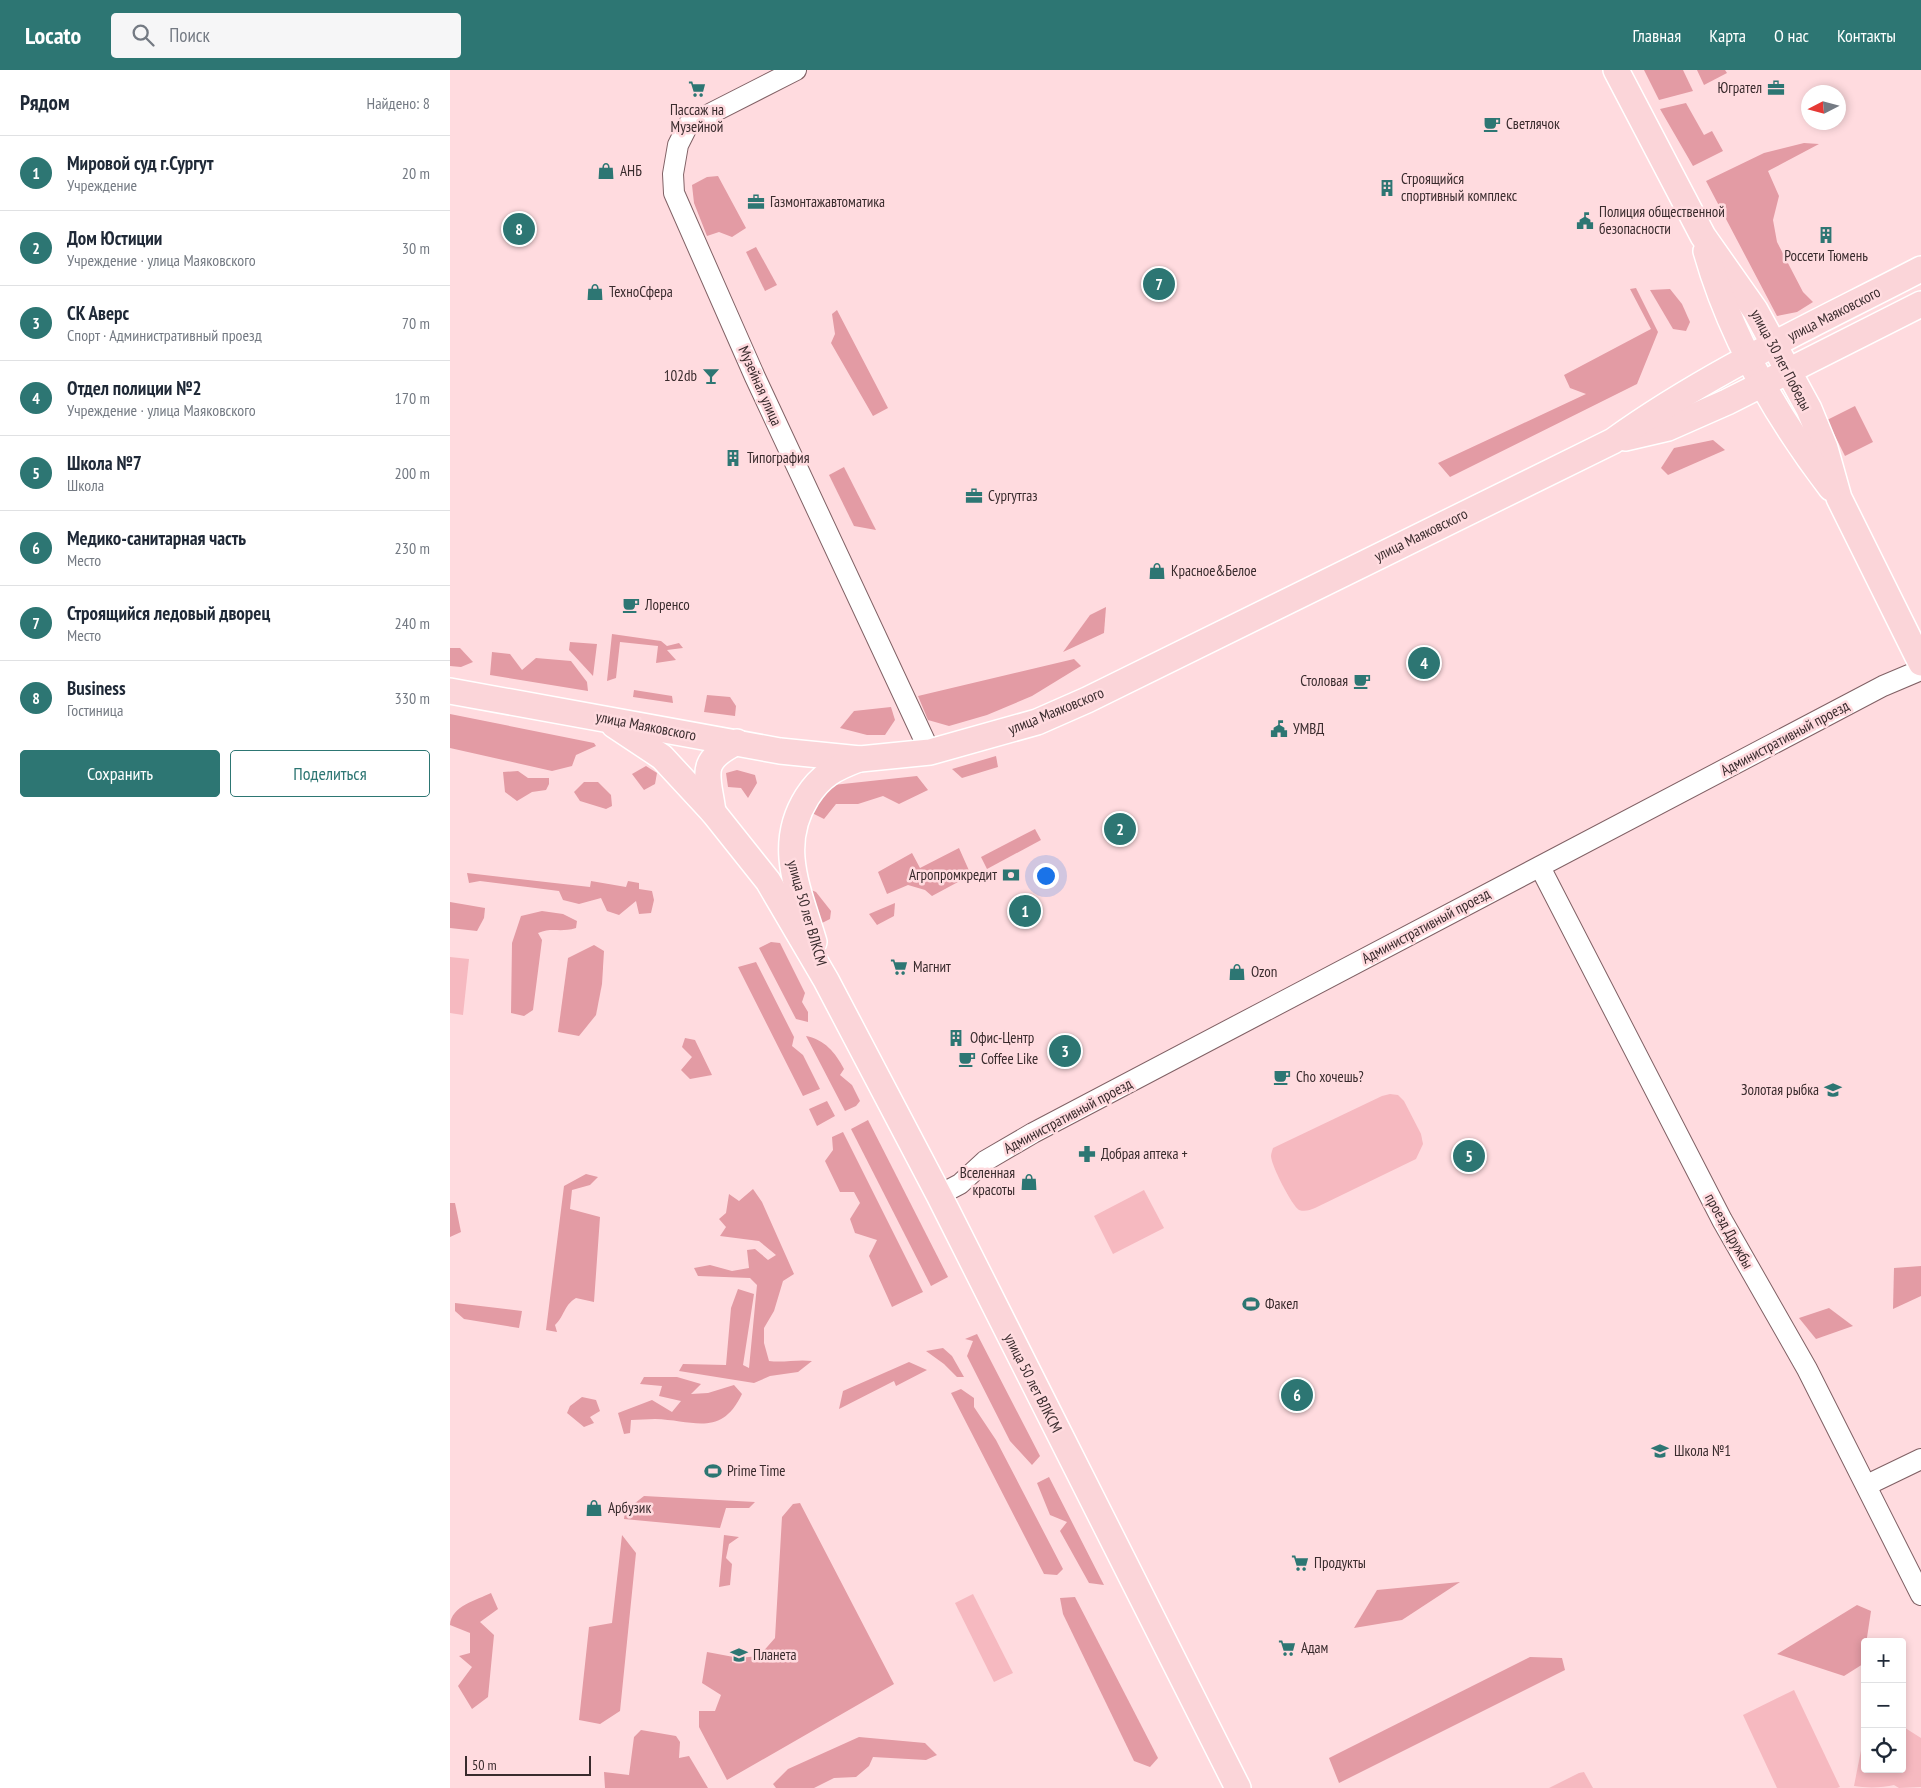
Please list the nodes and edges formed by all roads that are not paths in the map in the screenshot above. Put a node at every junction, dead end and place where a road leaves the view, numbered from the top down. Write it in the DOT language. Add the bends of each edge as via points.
graph roads {
  1 [pos="796,70"];
  2 [pos="1616,70"];
  3 [pos="1702,236"];
  4 [pos="1921,268"];
  5 [pos="1921,304"];
  6 [pos="1774,345"];
  7 [pos="1746,358"];
  8 [pos="1789,372"];
  9 [pos="1761,385"];
  10 [pos="1613,441"];
  11 [pos="1839,498"];
  12 [pos="1921,663"];
  13 [pos="1921,670"];
  14 [pos="450,691"];
  15 [pos="601,717"];
  16 [pos="737,742"];
  17 [pos="930,752"];
  18 [pos="860,759"];
  19 [pos="713,812"];
  20 [pos="1540,867"];
  21 [pos="826,980"];
  22 [pos="939,1195"];
  23 [pos="1921,1459"];
  24 [pos="1867,1485"];
  25 [pos="1921,1595"];
  26 [pos="1238,1788"];
  1 -- 17 [label="street, Музейная улица" via="688,125 678,145 673,174 674,193 755,377"];
  2 -- 3 [label="main road, улица 30 лет Победы"];
  3 -- 6 [label="main road, улица 30 лет Победы" via="1755,310"];
  3 -- 7 [label="main road" via="1720,295"];
  4 -- 6 [label="main road, улица Маяковского"];
  5 -- 8 [label="main road, улица Маяковского"];
  6 -- 7 [label="main road, улица Маяковского"];
  6 -- 8 [label="main road, улица 30 лет Победы"];
  7 -- 9 [label="main road"];
  7 -- 10 [label="main road, улица Маяковского"];
  8 -- 9 [label="main road, улица Маяковского"];
  8 -- 11 [label="main road, улица 30 лет Победы" via="1825,448"];
  9 -- 10 [label="main road, улица Маяковского" via="1668,428"];
  9 -- 11 [label="main road" via="1808,458"];
  10 -- 17 [label="main road, улица Маяковского" via="1087,700 1037,722"];
  11 -- 12 [label="main road, улица 30 лет Победы"];
  13 -- 20 [label="street, Административный проезд" via="1883,686"];
  14 -- 15 [label="main road, улица Маяковского"];
  15 -- 16 [label="main road, улица Маяковского"];
  15 -- 19 [label="main road, улица 50 лет ВЛКСМ" via="662,757"];
  16 -- 18 [label="main road, улица Маяковского" via="780,751"];
  16 -- 19 [label="main road, улица 50 лет ВЛКСМ" via="710,761 706,776"];
  17 -- 18 [label="main road, улица Маяковского"];
  18 -- 21 [label="main road, улица 50 лет ВЛКСМ" via="837,767 814,787 800,809 791,834 793,875"];
  19 -- 21 [label="main road, улица 50 лет ВЛКСМ" via="768,881"];
  20 -- 22 [label="street, Административный проезд" via="1033,1133 985,1161 960,1184"];
  20 -- 24 [label="street, проезд Дружбы" via="1722,1220 1807,1369"];
  21 -- 22 [label="main road, улица 50 лет ВЛКСМ"];
  22 -- 26 [label="main road, улица 50 лет ВЛКСМ"];
  23 -- 24 [label="street"];
  24 -- 25 [label="street, проезд Дружбы"];
}
